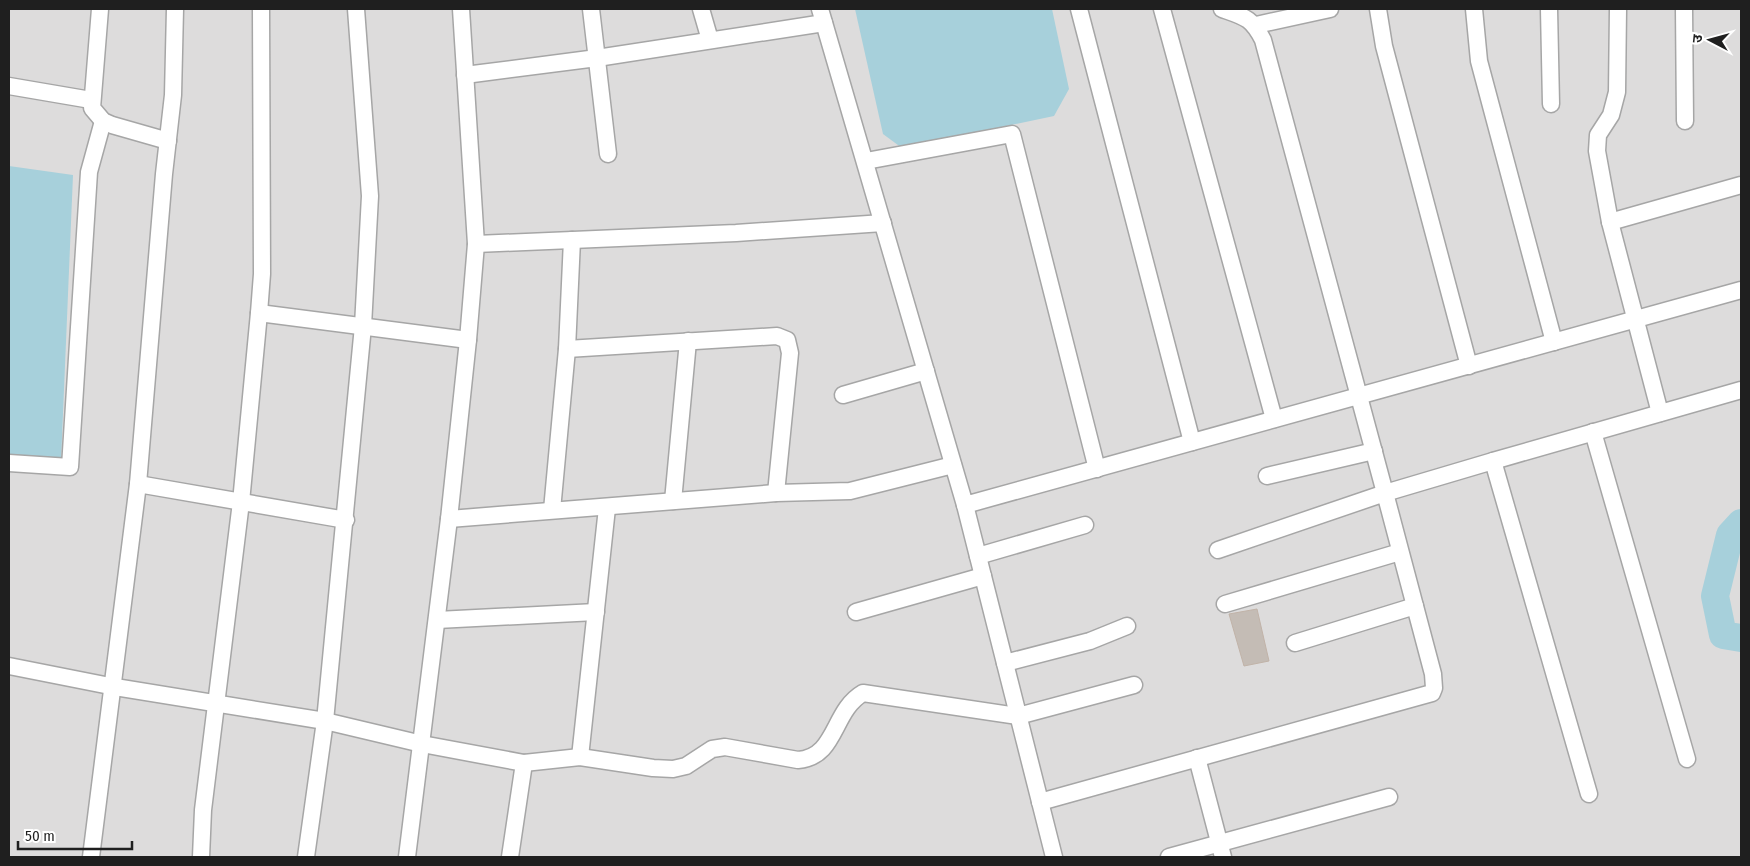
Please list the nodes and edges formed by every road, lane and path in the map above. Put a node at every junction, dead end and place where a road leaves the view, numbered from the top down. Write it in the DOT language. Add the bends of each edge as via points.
graph roads {
  1 [pos="100,9"];
  2 [pos="175,9"];
  3 [pos="261,9"];
  4 [pos="356,9"];
  5 [pos="461,9"];
  6 [pos="591,9"];
  7 [pos="701,9"];
  8 [pos="1080,9"];
  9 [pos="1162,9"];
  10 [pos="1222,9"];
  11 [pos="1330,9"];
  12 [pos="1378,9"];
  13 [pos="1474,9"];
  14 [pos="1549,9"];
  15 [pos="1618,9"];
  16 [pos="1684,9"];
  17 [pos="822,16"];
  18 [pos="1256,25"];
  19 [pos="710,40"];
  20 [pos="597,58"];
  21 [pos="465,75"];
  22 [pos="9,86"];
  23 [pos="91,100"];
  24 [pos="1551,104"];
  25 [pos="104,121"];
  26 [pos="1685,121"];
  27 [pos="168,141"];
  28 [pos="608,154"];
  29 [pos="866,161"];
  30 [pos="1741,185"];
  31 [pos="1610,222"];
  32 [pos="883,223"];
  33 [pos="572,240"];
  34 [pos="476,244"];
  35 [pos="1741,290"];
  36 [pos="259,313"];
  37 [pos="1635,320"];
  38 [pos="363,326"];
  39 [pos="468,340"];
  40 [pos="688,341"];
  41 [pos="1554,342"];
  42 [pos="567,349"];
  43 [pos="1469,366"];
  44 [pos="926,371"];
  45 [pos="1741,390"];
  46 [pos="843,395"];
  47 [pos="1359,396"];
  48 [pos="1660,413"];
  49 [pos="1274,419"];
  50 [pos="1593,432"];
  51 [pos="1192,442"];
  52 [pos="1374,451"];
  53 [pos="1493,461"];
  54 [pos="9,463"];
  55 [pos="952,465"];
  56 [pos="1097,468"];
  57 [pos="1267,476"];
  58 [pos="138,484"];
  59 [pos="776,493"];
  60 [pos="1384,493"];
  61 [pos="673,501"];
  62 [pos="241,502"];
  63 [pos="965,505"];
  64 [pos="607,508"];
  65 [pos="552,510"];
  66 [pos="450,518"];
  67 [pos="346,520"];
  68 [pos="1085,525"];
  69 [pos="1218,550"];
  70 [pos="1400,552"];
  71 [pos="978,556"];
  72 [pos="983,576"];
  73 [pos="1225,604"];
  74 [pos="1415,606"];
  75 [pos="596,612"];
  76 [pos="856,612"];
  77 [pos="437,620"];
  78 [pos="1127,626"];
  79 [pos="1295,643"];
  80 [pos="1005,663"];
  81 [pos="9,666"];
  82 [pos="1134,685"];
  83 [pos="115,687"];
  84 [pos="217,705"];
  85 [pos="1018,716"];
  86 [pos="325,721"];
  87 [pos="422,744"];
  88 [pos="580,757"];
  89 [pos="1197,758"];
  90 [pos="1687,759"];
  91 [pos="524,763"];
  92 [pos="1589,794"];
  93 [pos="1389,797"];
  94 [pos="1040,802"];
  95 [pos="1221,851"];
  96 [pos="91,857"];
  97 [pos="201,857"];
  98 [pos="306,857"];
  99 [pos="407,857"];
  100 [pos="510,857"];
  101 [pos="1054,857"];
  102 [pos="1169,857"];
  1 -- 23 [label="street"];
  2 -- 27 [label="street" via="176,66"];
  3 -- 36 [label="street" via="262,274"];
  4 -- 38 [label="street" via="370,196"];
  5 -- 21 [label="street"];
  6 -- 20 [label="street"];
  7 -- 19 [label="street"];
  8 -- 51 [label="street"];
  9 -- 49 [label="street"];
  10 -- 18 [label="street"];
  11 -- 18 [label="street"];
  12 -- 43 [label="street" via="1384,46"];
  13 -- 41 [label="street" via="1480,69"];
  14 -- 24 [label="street"];
  15 -- 31 [label="street" via="1616,98 1596,142"];
  16 -- 26 [label="street"];
  17 -- 19 [label="street"];
  17 -- 29 [label="street"];
  18 -- 47 [label="street" via="1264,40"];
  19 -- 20 [label="street"];
  20 -- 21 [label="street"];
  20 -- 28 [label="street"];
  21 -- 34 [label="street"];
  22 -- 23 [label="street"];
  23 -- 25 [label="street" via="92,108"];
  25 -- 27 [label="street"];
  25 -- 54 [label="street" via="89,172 70,467"];
  27 -- 58 [label="street"];
  29 -- 32 [label="street"];
  29 -- 56 [label="street" via="1012,134"];
  30 -- 31 [label="street"];
  31 -- 37 [label="street"];
  32 -- 33 [label="street"];
  32 -- 44 [label="street"];
  33 -- 34 [label="street"];
  33 -- 42 [label="street"];
  34 -- 39 [label="street"];
  35 -- 37 [label="street"];
  36 -- 38 [label="street"];
  36 -- 62 [label="street"];
  37 -- 41 [label="street"];
  37 -- 48 [label="street"];
  38 -- 39 [label="street"];
  38 -- 67 [label="street"];
  39 -- 66 [label="street"];
  40 -- 42 [label="street"];
  40 -- 59 [label="street" via="777,336 787,340 790,353"];
  40 -- 61 [label="street"];
  41 -- 43 [label="street"];
  42 -- 65 [label="street"];
  43 -- 47 [label="street"];
  44 -- 46 [label="street"];
  44 -- 55 [label="street"];
  45 -- 48 [label="street"];
  47 -- 49 [label="street"];
  47 -- 52 [label="street"];
  48 -- 50 [label="street"];
  49 -- 51 [label="street"];
  50 -- 53 [label="street"];
  50 -- 90 [label="street"];
  51 -- 56 [label="street"];
  52 -- 57 [label="street"];
  52 -- 60 [label="street"];
  53 -- 60 [label="street"];
  53 -- 92 [label="street"];
  55 -- 59 [label="street" via="857,489"];
  55 -- 63 [label="street"];
  56 -- 63 [label="street"];
  58 -- 62 [label="street"];
  58 -- 83 [label="street"];
  59 -- 61 [label="street"];
  60 -- 69 [label="street"];
  60 -- 70 [label="street"];
  61 -- 64 [label="street"];
  62 -- 67 [label="street"];
  62 -- 84 [label="street"];
  63 -- 71 [label="street"];
  64 -- 65 [label="street"];
  64 -- 75 [label="street"];
  65 -- 66 [label="street"];
  66 -- 77 [label="street"];
  67 -- 86 [label="street"];
  68 -- 71 [label="street"];
  70 -- 73 [label="street"];
  70 -- 74 [label="street"];
  71 -- 72 [label="street"];
  72 -- 76 [label="street"];
  72 -- 80 [label="street"];
  74 -- 79 [label="street"];
  74 -- 89 [label="street" via="1434,681 1434,688 1428,695"];
  75 -- 77 [label="street"];
  75 -- 88 [label="street"];
  77 -- 87 [label="street"];
  78 -- 80 [label="street" via="1090,641"];
  80 -- 85 [label="street"];
  81 -- 83 [label="street"];
  82 -- 85 [label="street"];
  83 -- 84 [label="street"];
  83 -- 96 [label="street"];
  84 -- 86 [label="street"];
  84 -- 97 [label="street" via="203,810"];
  85 -- 88 [label="street" via="863,693 852,700 829,741 820,753 810,759 798,760 725,747 712,749 686,766 673,769"];
  85 -- 94 [label="street"];
  86 -- 87 [label="street"];
  86 -- 98 [label="street"];
  87 -- 91 [label="street"];
  87 -- 99 [label="street"];
  88 -- 91 [label="street"];
  89 -- 94 [label="street"];
  89 -- 95 [label="street"];
  91 -- 100 [label="street"];
  93 -- 95 [label="street"];
  94 -- 101 [label="street"];
  95 -- 102 [label="street"];
}
